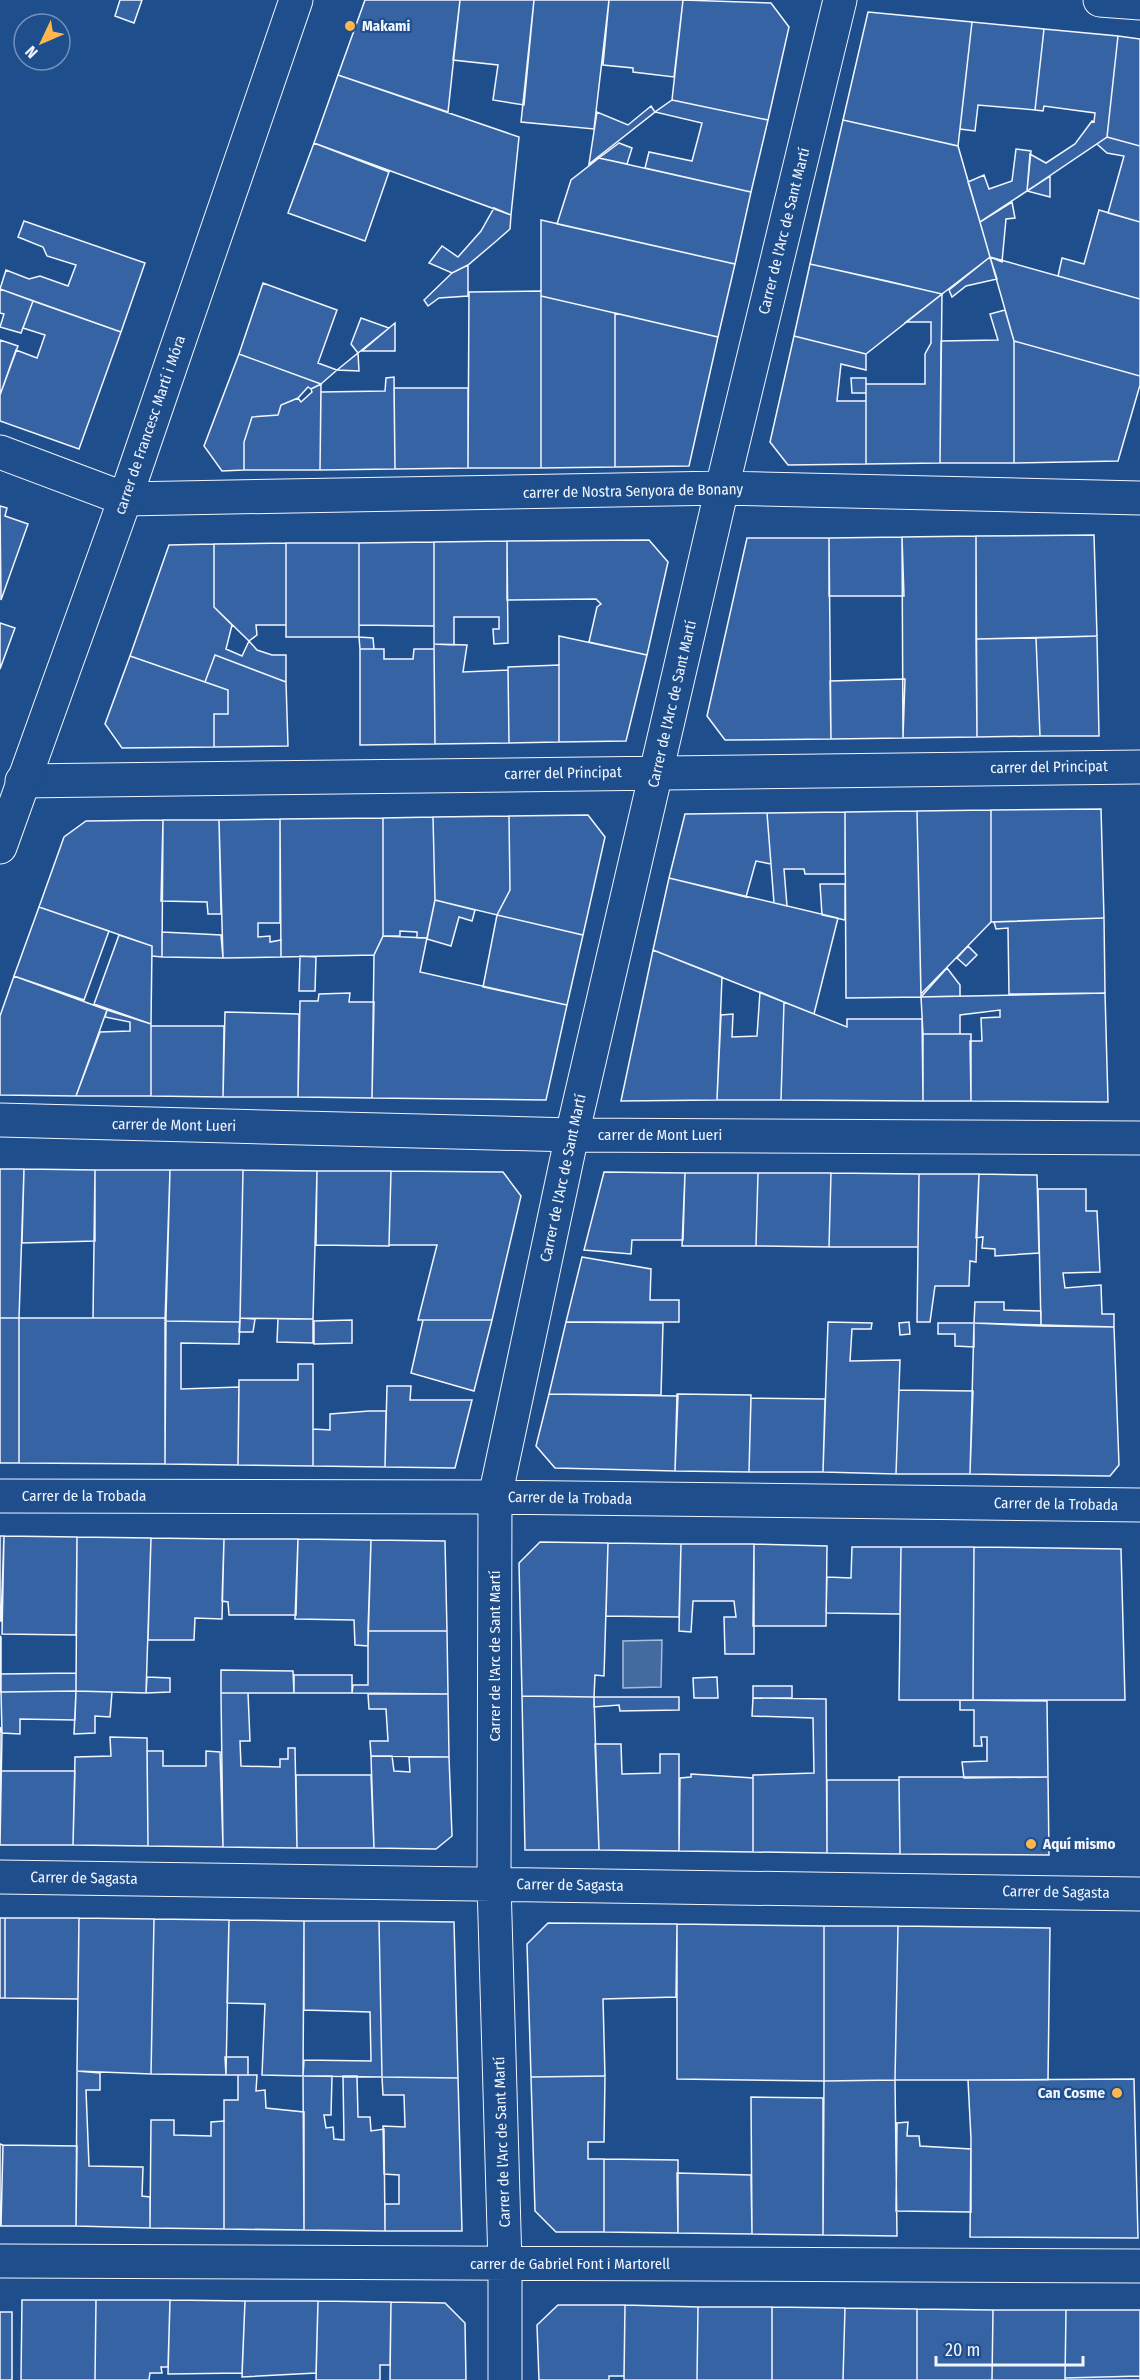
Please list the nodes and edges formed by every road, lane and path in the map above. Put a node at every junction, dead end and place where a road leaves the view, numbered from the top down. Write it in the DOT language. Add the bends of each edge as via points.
graph roads {
  1 [pos="296,0"];
  2 [pos="840,0"];
  3 [pos="1100,0"];
  4 [pos="1140,3"];
  5 [pos="0,452"];
  6 [pos="722,489"];
  7 [pos="1140,498"];
  8 [pos="125,499"];
  9 [pos="1140,766"];
  10 [pos="657,771"];
  11 [pos="22,782"];
  12 [pos="0,848"];
  13 [pos="0,1120"];
  14 [pos="572,1135"];
  15 [pos="1140,1138"];
  16 [pos="0,1496"];
  17 [pos="495,1497"];
  18 [pos="1140,1505"];
  19 [pos="0,1877"];
  20 [pos="494,1883"];
  21 [pos="1140,1894"];
  22 [pos="0,2261"];
  23 [pos="505,2264"];
  24 [pos="1140,2266"];
  25 [pos="505,2380"];
  1 -- 8 [label="street, carrer de Francesc Martí i Móra"];
  2 -- 6 [label="street, Carrer de l'Arc de Sant Martí"];
  3 -- 4 [label="street"];
  5 -- 8 [label="street"];
  6 -- 7 [label="street, carrer de Nostra Senyora de Bonany"];
  6 -- 8 [label="street, carrer de Nostra Senyora de Bonany"];
  6 -- 10 [label="street, Carrer de l'Arc de Sant Martí"];
  8 -- 11 [label="street, carrer de Francesc Martí i Móra"];
  9 -- 10 [label="street, carrer del Principat"];
  10 -- 11 [label="street, carrer del Principat"];
  10 -- 14 [label="street, Carrer de l'Arc de Sant Martí"];
  11 -- 12 [label="street, carrer de Francesc Martí i Móra"];
  13 -- 14 [label="street, carrer de Mont Lueri"];
  14 -- 15 [label="street, carrer de Mont Lueri"];
  14 -- 17 [label="street, Carrer de l'Arc de Sant Martí"];
  16 -- 17 [label="street, Carrer de la Trobada"];
  17 -- 18 [label="street, Carrer de la Trobada"];
  17 -- 20 [label="street, Carrer de l'Arc de Sant Martí"];
  19 -- 20 [label="street, Carrer de Sagasta"];
  20 -- 21 [label="street, Carrer de Sagasta"];
  20 -- 23 [label="street, Carrer de l'Arc de Sant Martí"];
  22 -- 23 [label="street, carrer de Gabriel Font i Martorell"];
  23 -- 24 [label="street, carrer de Gabriel Font i Martorell"];
  23 -- 25 [label="street, Carrer de l'Arc de Sant Martí"];
}
